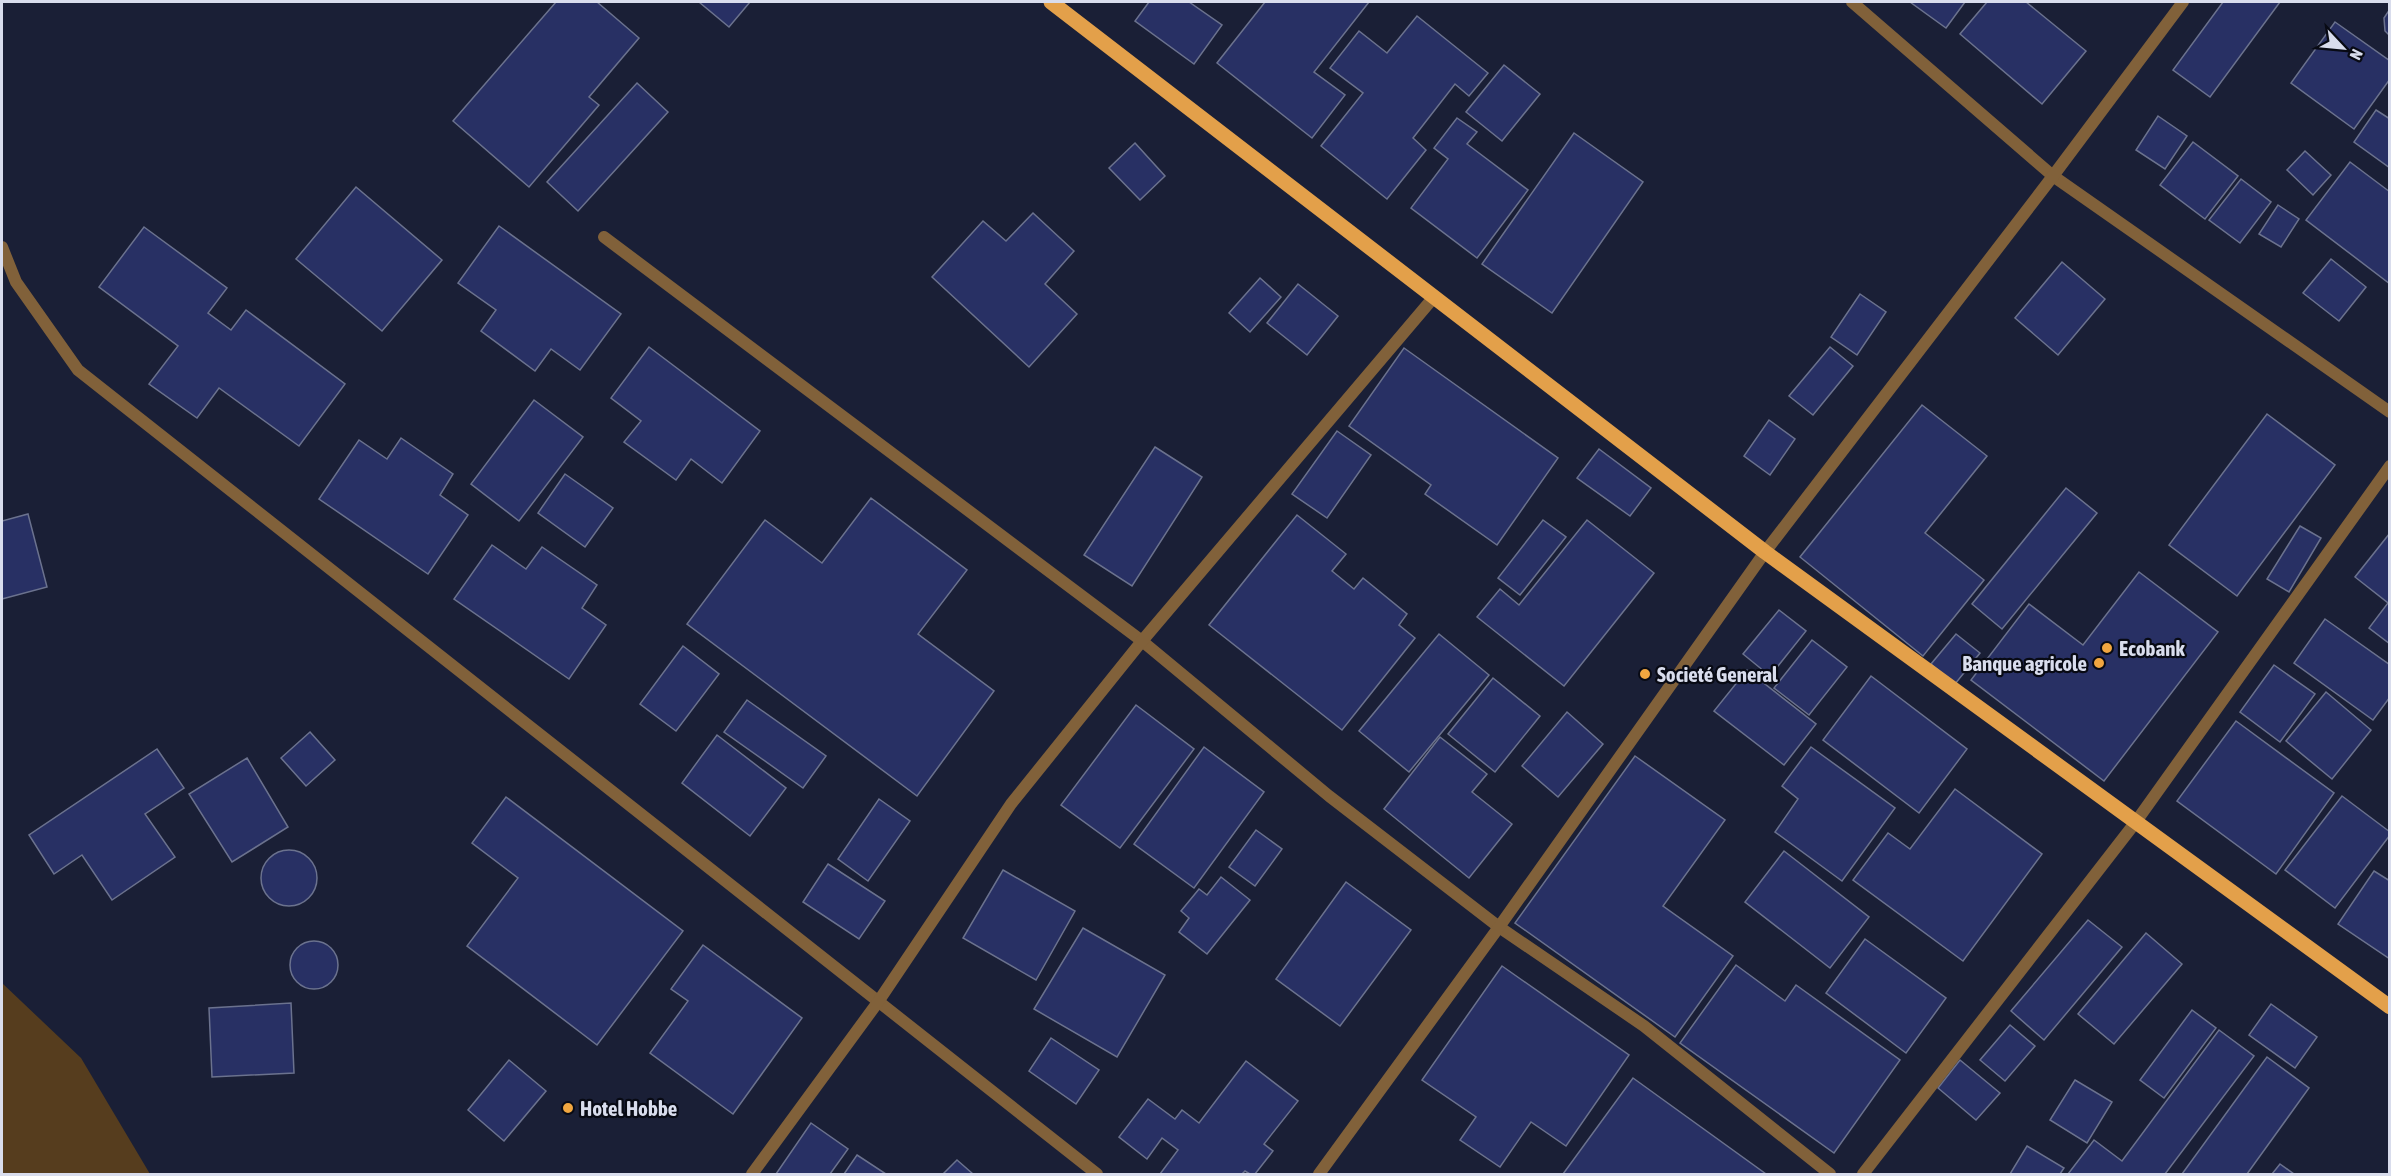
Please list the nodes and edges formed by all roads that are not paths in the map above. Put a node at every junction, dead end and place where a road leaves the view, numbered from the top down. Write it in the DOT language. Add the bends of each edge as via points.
graph roads {
  1 [pos="1051,2"];
  2 [pos="1852,2"];
  3 [pos="2183,2"];
  4 [pos="2053,176"];
  5 [pos="604,237"];
  6 [pos="2,247"];
  7 [pos="1434,297"];
  8 [pos="2390,412"];
  9 [pos="2390,466"];
  10 [pos="1764,552"];
  11 [pos="1142,641"];
  12 [pos="2135,823"];
  13 [pos="1499,927"];
  14 [pos="878,1002"];
  15 [pos="2390,1007"];
  16 [pos="752,1174"];
  17 [pos="1097,1174"];
  18 [pos="1319,1174"];
  19 [pos="1830,1174"];
  20 [pos="1863,1174"];
  1 -- 7 [label="main road"];
  2 -- 4 [label="street"];
  3 -- 4 [label="street"];
  4 -- 8 [label="street"];
  4 -- 10 [label="street"];
  5 -- 11 [label="street"];
  6 -- 14 [label="street" via="16,282 78,370"];
  7 -- 10 [label="main road"];
  7 -- 11 [label="street"];
  9 -- 12 [label="street"];
  10 -- 12 [label="main road"];
  10 -- 13 [label="street"];
  11 -- 13 [label="street" via="1329,796"];
  11 -- 14 [label="street" via="1011,804"];
  12 -- 15 [label="main road"];
  12 -- 20 [label="street"];
  13 -- 18 [label="street"];
  13 -- 19 [label="street" via="1644,1026"];
  14 -- 16 [label="street"];
  14 -- 17 [label="street"];
}
